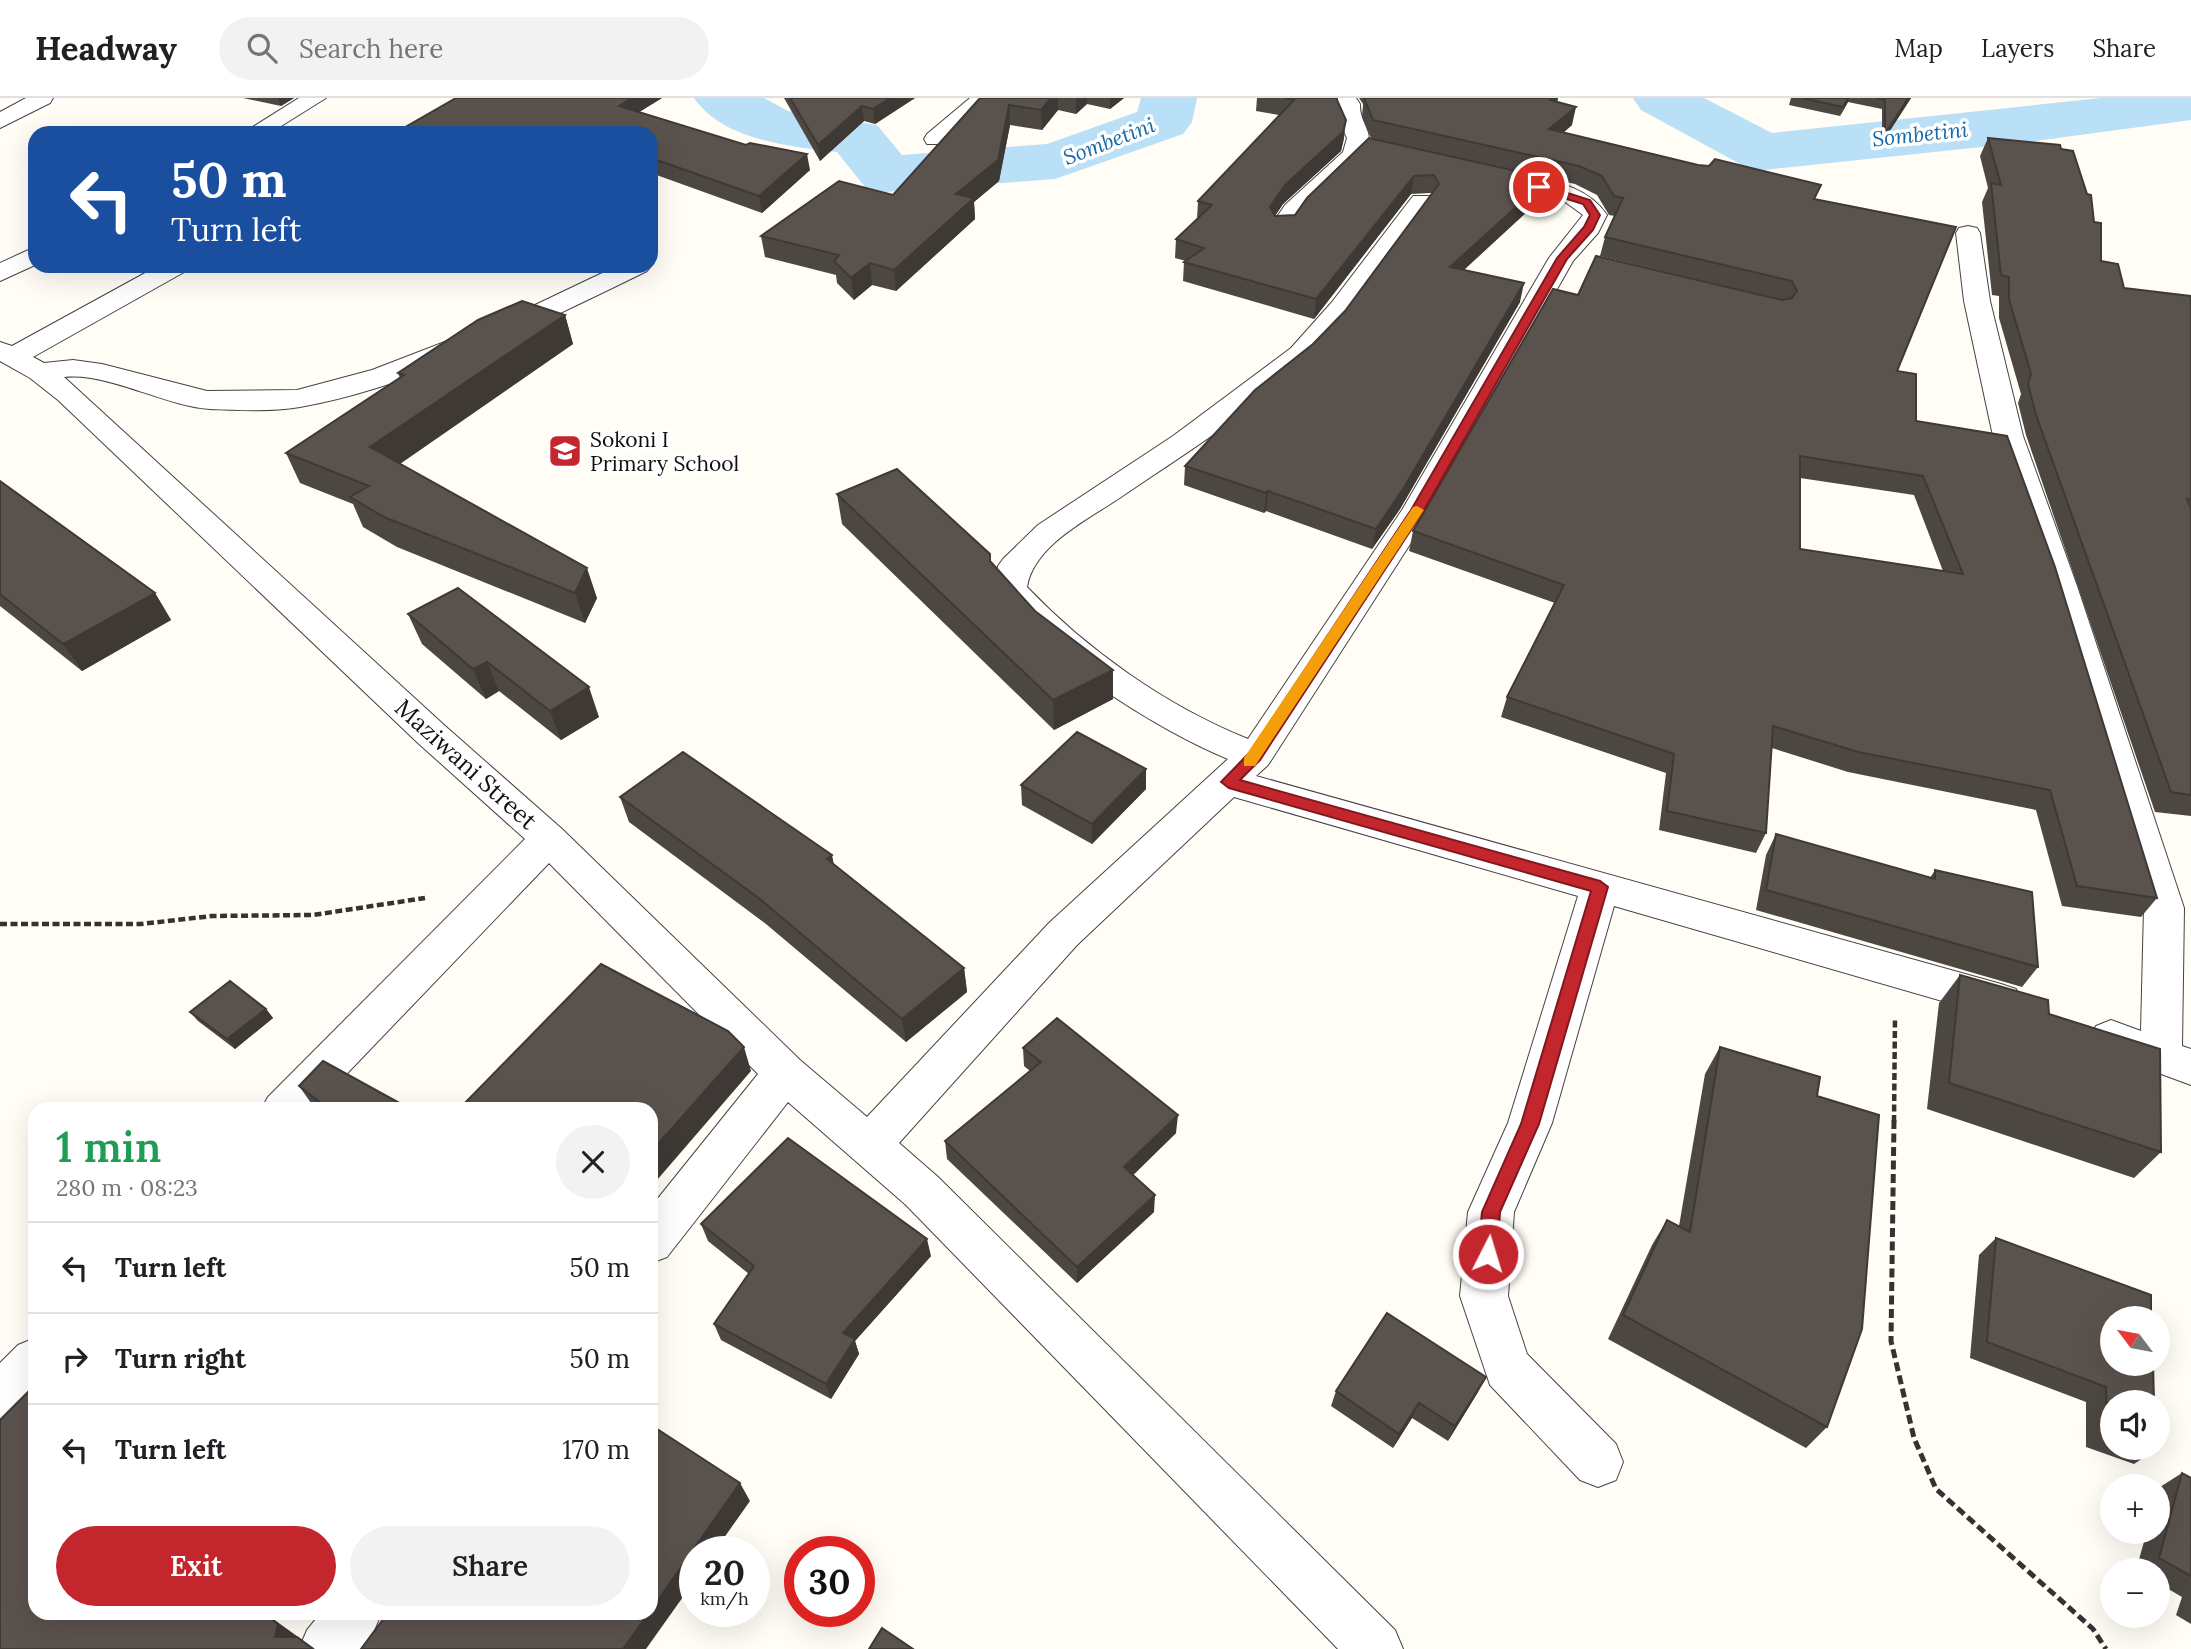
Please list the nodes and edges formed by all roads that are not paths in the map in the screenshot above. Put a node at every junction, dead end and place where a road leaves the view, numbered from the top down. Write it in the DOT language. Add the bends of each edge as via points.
graph roads {
  1 [pos="42,98"];
  2 [pos="315,98"];
  3 [pos="983,98"];
  4 [pos="1343,98"];
  5 [pos="0,121"];
  6 [pos="266,126"];
  7 [pos="935,139"];
  8 [pos="1487,174"];
  9 [pos="1422,201"];
  10 [pos="1282,227"];
  11 [pos="1968,233"];
  12 [pos="28,259"];
  13 [pos="0,273"];
  14 [pos="165,273"];
  15 [pos="624,273"];
  16 [pos="17,360"];
  17 [pos="1242,769"];
  18 [pos="548,839"];
  19 [pos="1600,887"];
  20 [pos="2178,905"];
  21 [pos="2037,1011"];
  22 [pos="2075,1025"];
  23 [pos="2176,1061"];
  24 [pos="785,1073"];
  25 [pos="291,1102"];
  26 [pos="869,1145"];
  27 [pos="658,1233"];
  28 [pos="28,1369"];
  29 [pos="0,1398"];
  30 [pos="1598,1462"];
  31 [pos="349,1620"];
  32 [pos="326,1649"];
  33 [pos="1376,1649"];
  1 -- 5 [label="street"];
  2 -- 6 [label="street"];
  3 -- 7 [label="street"];
  4 -- 10 [label="street" via="1349,104 1348,117 1370,148 1354,154"];
  8 -- 17 [label="street" via="1565,192 1587,202 1595,215 1575,261 1418,510"];
  9 -- 17 [label="street" via="1301,354 1183,442 1049,532 1014,566 1010,589 1044,625 1087,658 1228,747"];
  11 -- 20 [label="street" via="2008,436"];
  12 -- 13 [label="street"];
  14 -- 16 [label="street"];
  15 -- 16 [label="street" via="521,322 382,376 298,399 207,400 102,372"];
  16 -- 18 [label="street, Maziwani Street" via="68,394"];
  17 -- 19 [label="street"];
  17 -- 26 [label="street" via="1063,934"];
  18 -- 24 [label="street, Maziwani Street"];
  18 -- 25 [label="street"];
  19 -- 21 [label="street"];
  19 -- 30 [label="street" via="1530,1124 1491,1212 1484,1296 1507,1368"];
  20 -- 23 [label="street"];
  22 -- 23 [label="street"];
  24 -- 26 [label="street, Maziwani Street"];
  24 -- 27 [label="street"];
  26 -- 33 [label="street, Maziwani Street" via="922,1191"];
  28 -- 29 [label="street"];
  31 -- 32 [label="street"];
}
